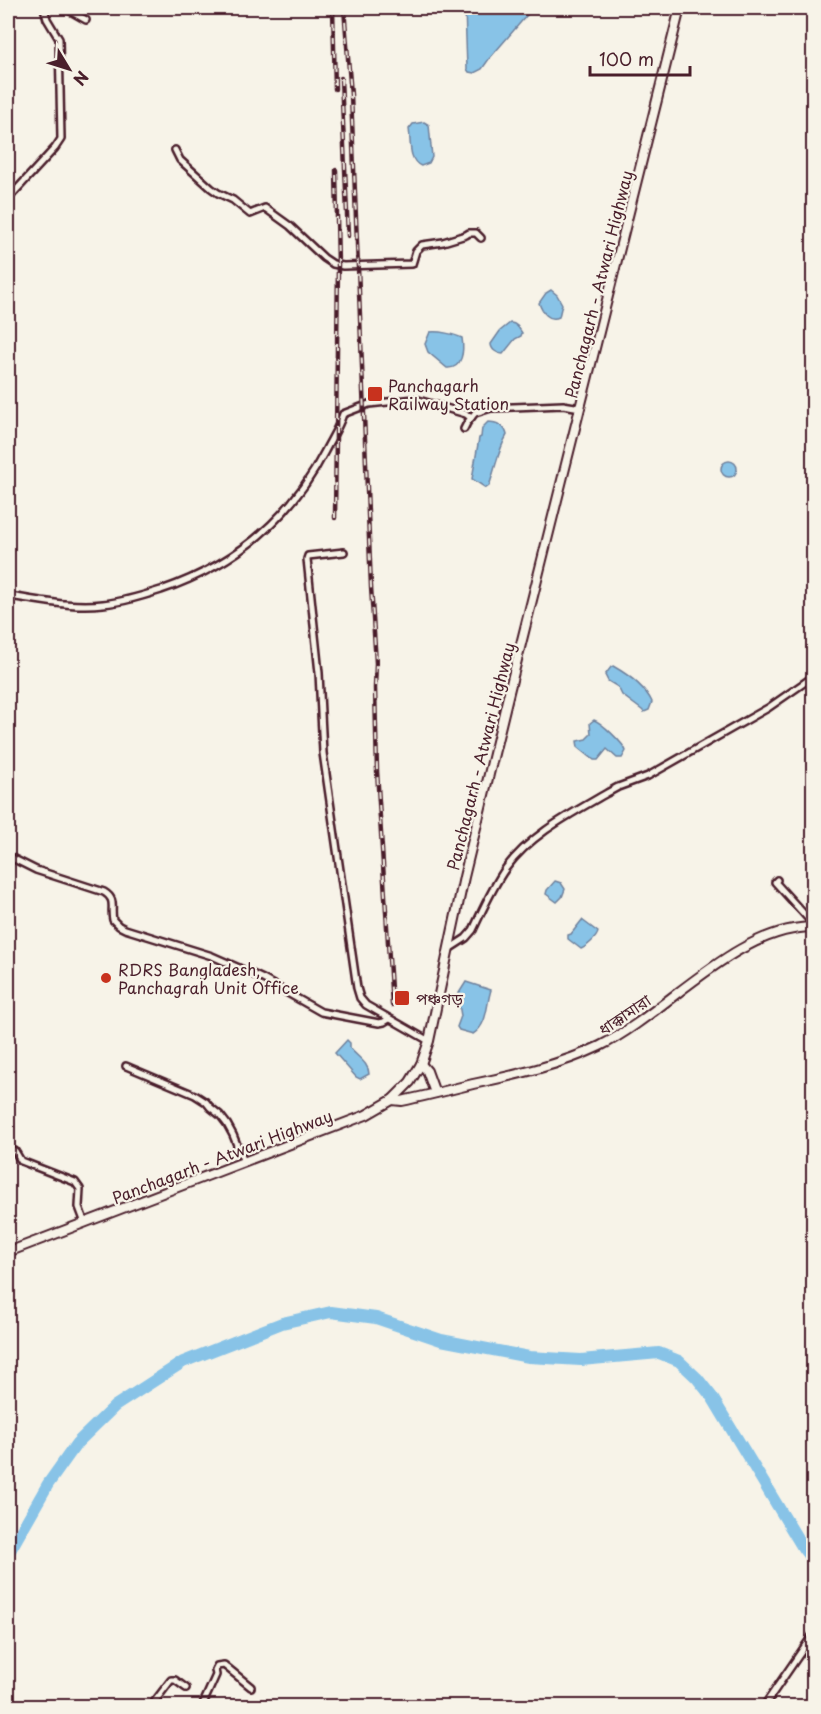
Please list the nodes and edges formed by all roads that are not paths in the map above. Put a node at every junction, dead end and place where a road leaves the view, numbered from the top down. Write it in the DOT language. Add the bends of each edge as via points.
graph roads {
  1 [pos="44,8"];
  2 [pos="65,8"];
  3 [pos="680,8"];
  4 [pos="86,20"];
  5 [pos="175,150"];
  6 [pos="8,199"];
  7 [pos="481,238"];
  8 [pos="581,408"];
  9 [pos="471,418"];
  10 [pos="464,429"];
  11 [pos="344,552"];
  12 [pos="8,596"];
  13 [pos="813,676"];
  14 [pos="8,856"];
  15 [pos="777,880"];
  16 [pos="813,926"];
  17 [pos="449,949"];
  18 [pos="390,1018"];
  19 [pos="429,1041"];
  20 [pos="421,1064"];
  21 [pos="126,1066"];
  22 [pos="435,1093"];
  23 [pos="392,1100"];
  24 [pos="8,1148"];
  25 [pos="244,1162"];
  26 [pos="85,1223"];
  27 [pos="8,1252"];
  28 [pos="813,1633"];
  29 [pos="251,1687"];
  30 [pos="186,1688"];
  31 [pos="156,1707"];
  32 [pos="202,1707"];
  33 [pos="764,1707"];
  1 -- 6 [label="street" via="59,39 61,139"];
  2 -- 4 [label="street"];
  3 -- 8 [label="main road, Panchagarh - Atwari Highway"];
  5 -- 7 [label="street" via="180,160 218,193 252,215 265,208 339,266 412,264 422,245 469,233"];
  8 -- 9 [label="street" via="491,408"];
  8 -- 17 [label="main road, Panchagarh - Atwari Highway"];
  9 -- 10 [label="street"];
  9 -- 12 [label="street" via="415,399 369,404 343,414 309,479 272,525 210,570 173,586 100,605"];
  11 -- 18 [label="street" via="307,559 323,753 357,988 363,1002"];
  13 -- 17 [label="street" via="768,708 542,832 502,874 473,930"];
  14 -- 18 [label="street" via="36,870 104,892 112,900 113,920 125,929 212,956 321,1012 380,1023"];
  15 -- 16 [label="street"];
  16 -- 22 [label="main road, ধাক্কামারা" via="739,950 633,1027 598,1047 552,1064"];
  17 -- 19 [label="main road, Panchagarh - Atwari Highway"];
  18 -- 19 [label="street"];
  19 -- 20 [label="main road, Panchagarh - Atwari Highway"];
  20 -- 22 [label="main road"];
  20 -- 23 [label="main road, Panchagarh - Atwari Highway"];
  21 -- 25 [label="street" via="206,1102 227,1124"];
  22 -- 23 [label="main road, ধাক্কামারা"];
  23 -- 25 [label="main road, Panchagarh - Atwari Highway" via="360,1118"];
  24 -- 26 [label="street" via="21,1161 75,1182 80,1189 79,1207"];
  25 -- 26 [label="main road, Panchagarh - Atwari Highway"];
  26 -- 27 [label="main road, Panchagarh - Atwari Highway"];
  28 -- 33 [label="street"];
  29 -- 32 [label="street" via="224,1665 217,1666"];
  30 -- 31 [label="street" via="171,1680 152,1705"];
}
